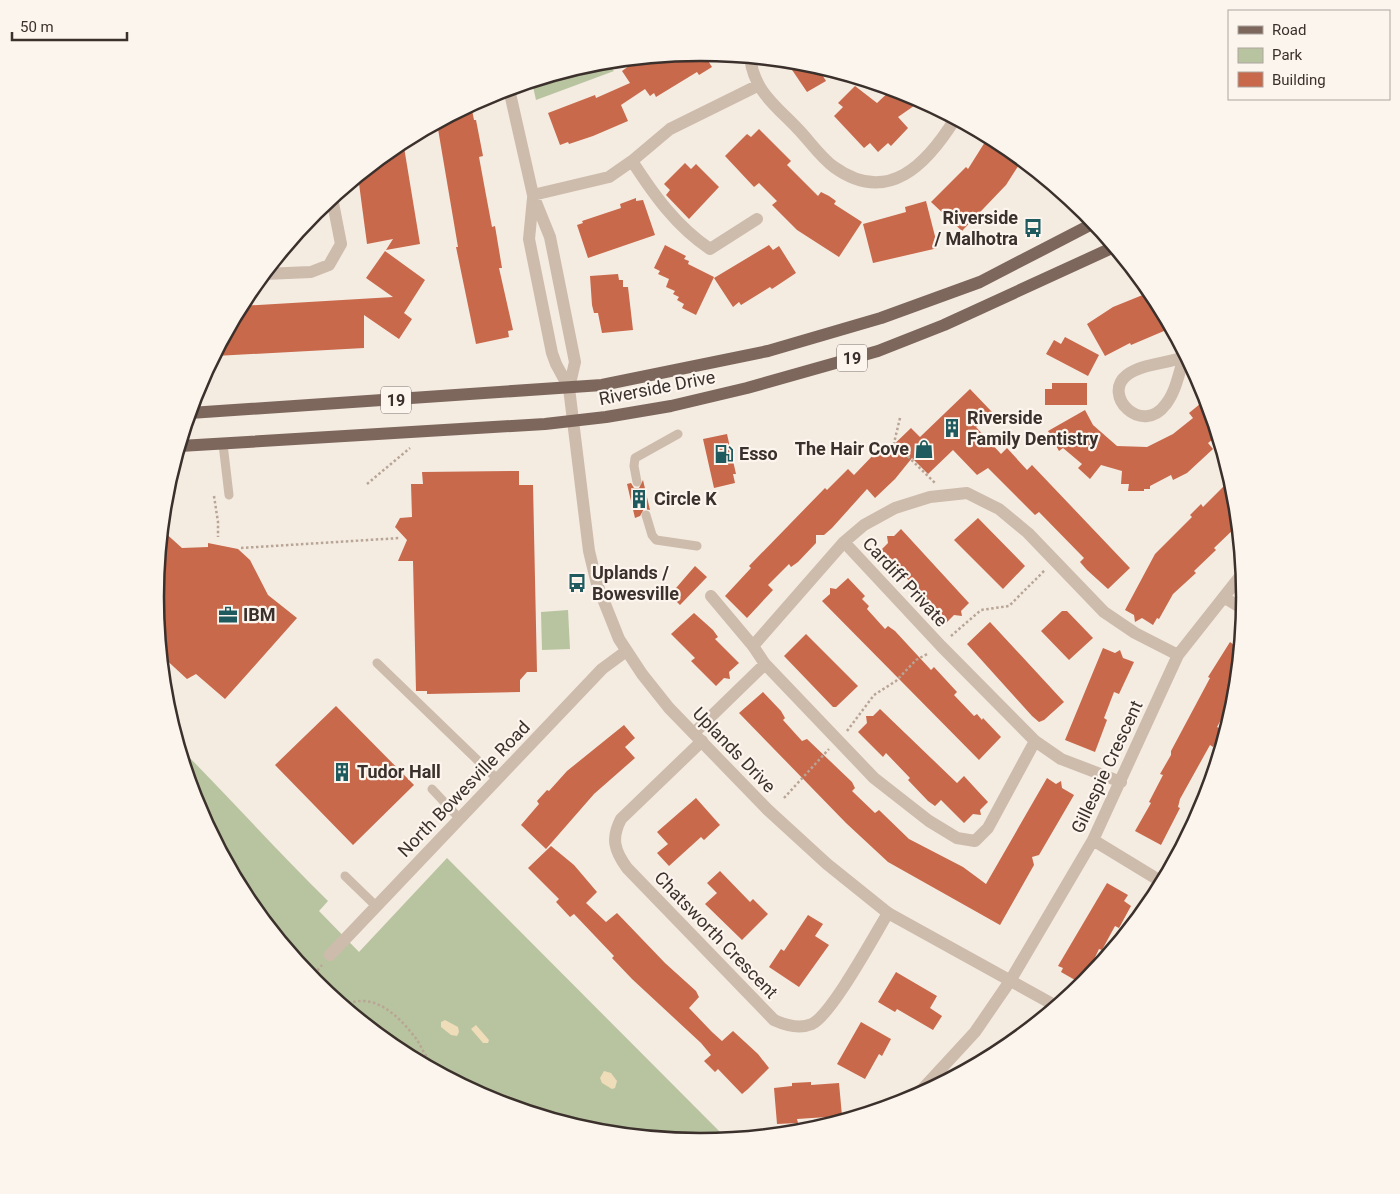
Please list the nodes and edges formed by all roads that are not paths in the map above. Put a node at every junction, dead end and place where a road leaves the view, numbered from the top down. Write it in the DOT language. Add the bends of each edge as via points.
graph roads {
  1 [pos="752,64"];
  2 [pos="757,86"];
  3 [pos="511,96"];
  4 [pos="952,125"];
  5 [pos="632,161"];
  6 [pos="534,195"];
  7 [pos="334,206"];
  8 [pos="757,219"];
  9 [pos="1087,227"];
  10 [pos="1108,250"];
  11 [pos="273,274"];
  12 [pos="1179,359"];
  13 [pos="1182,365"];
  14 [pos="570,388"];
  15 [pos="198,413"];
  16 [pos="574,420"];
  17 [pos="678,434"];
  18 [pos="223,444"];
  19 [pos="187,446"];
  20 [pos="637,482"];
  21 [pos="230,495"];
  22 [pos="646,515"];
  23 [pos="844,542"];
  24 [pos="697,546"];
  25 [pos="1236,583"];
  26 [pos="711,596"];
  27 [pos="1225,598"];
  28 [pos="1236,605"];
  29 [pos="753,646"];
  30 [pos="626,652"];
  31 [pos="1178,656"];
  32 [pos="376,663"];
  33 [pos="765,664"];
  34 [pos="698,737"];
  35 [pos="1036,741"];
  36 [pos="497,779"];
  37 [pos="1121,782"];
  38 [pos="432,789"];
  39 [pos="460,819"];
  40 [pos="1094,840"];
  41 [pos="345,876"];
  42 [pos="1156,878"];
  43 [pos="376,906"];
  44 [pos="888,913"];
  45 [pos="330,955"];
  46 [pos="1010,981"];
  47 [pos="1050,1003"];
  48 [pos="931,1080"];
  1 -- 2 [label="street"];
  2 -- 4 [label="street" via="834,167 864,182 882,183 910,172 937,148"];
  2 -- 5 [label="street" via="670,129"];
  3 -- 6 [label="street"];
  5 -- 6 [label="street" via="609,177"];
  5 -- 8 [label="street" via="656,198 689,235 710,249"];
  6 -- 14 [label="street" via="550,238 575,362"];
  6 -- 14 [label="street" via="529,239 552,353"];
  7 -- 11 [label="street" via="341,244 329,265 311,272"];
  9 -- 14 [label="main road, Riverside Drive / 19" via="980,282 881,318 768,351 602,385"];
  10 -- 16 [label="main road, Riverside Drive / 19" via="944,326 878,351 681,403"];
  12 -- 13 [label="street" via="1124,378 1119,393 1129,413 1146,416 1160,411 1174,392"];
  14 -- 15 [label="main road, Riverside Drive / 19"];
  14 -- 16 [label="street, Uplands Drive"];
  16 -- 18 [label="main road, Riverside Drive / 19"];
  16 -- 30 [label="street, Uplands Drive" via="589,551 597,584"];
  17 -- 20 [label="lane" via="635,458"];
  18 -- 19 [label="main road, Riverside Drive / 19"];
  18 -- 21 [label="lane"];
  22 -- 24 [label="lane" via="656,540"];
  23 -- 29 [label="street"];
  23 -- 31 [label="street" via="864,525 895,508 930,497 967,494 999,509 1028,533 1104,612 1134,633"];
  23 -- 35 [label="street, Cardiff Private"];
  25 -- 27 [label="street, Gillespie Crescent"];
  26 -- 29 [label="street"];
  27 -- 28 [label="street"];
  27 -- 31 [label="street, Gillespie Crescent"];
  29 -- 33 [label="street"];
  30 -- 34 [label="street, Uplands Drive" via="669,708"];
  30 -- 36 [label="street, North Bowesville Road" via="608,663"];
  31 -- 37 [label="street, Gillespie Crescent"];
  32 -- 36 [label="lane"];
  33 -- 34 [label="street, Chatsworth Crescent"];
  33 -- 35 [label="street" via="874,778 929,821 957,838 975,841 988,828"];
  34 -- 44 [label="street, Uplands Drive" via="775,817"];
  34 -- 44 [label="street, Chatsworth Crescent" via="621,819 615,831 616,853 774,1020 793,1026 813,1023 833,1002"];
  35 -- 37 [label="street, Cardiff Private" via="1061,759"];
  36 -- 39 [label="street, North Bowesville Road"];
  37 -- 40 [label="street, Gillespie Crescent"];
  38 -- 39 [label="lane"];
  39 -- 43 [label="street, North Bowesville Road"];
  40 -- 42 [label="street"];
  40 -- 46 [label="street, Gillespie Crescent"];
  41 -- 43 [label="lane"];
  43 -- 45 [label="street, North Bowesville Road"];
  44 -- 46 [label="street, Uplands Drive"];
  46 -- 47 [label="street, Uplands Drive"];
  46 -- 48 [label="street, Gillespie Crescent" via="975,1032"];
}
